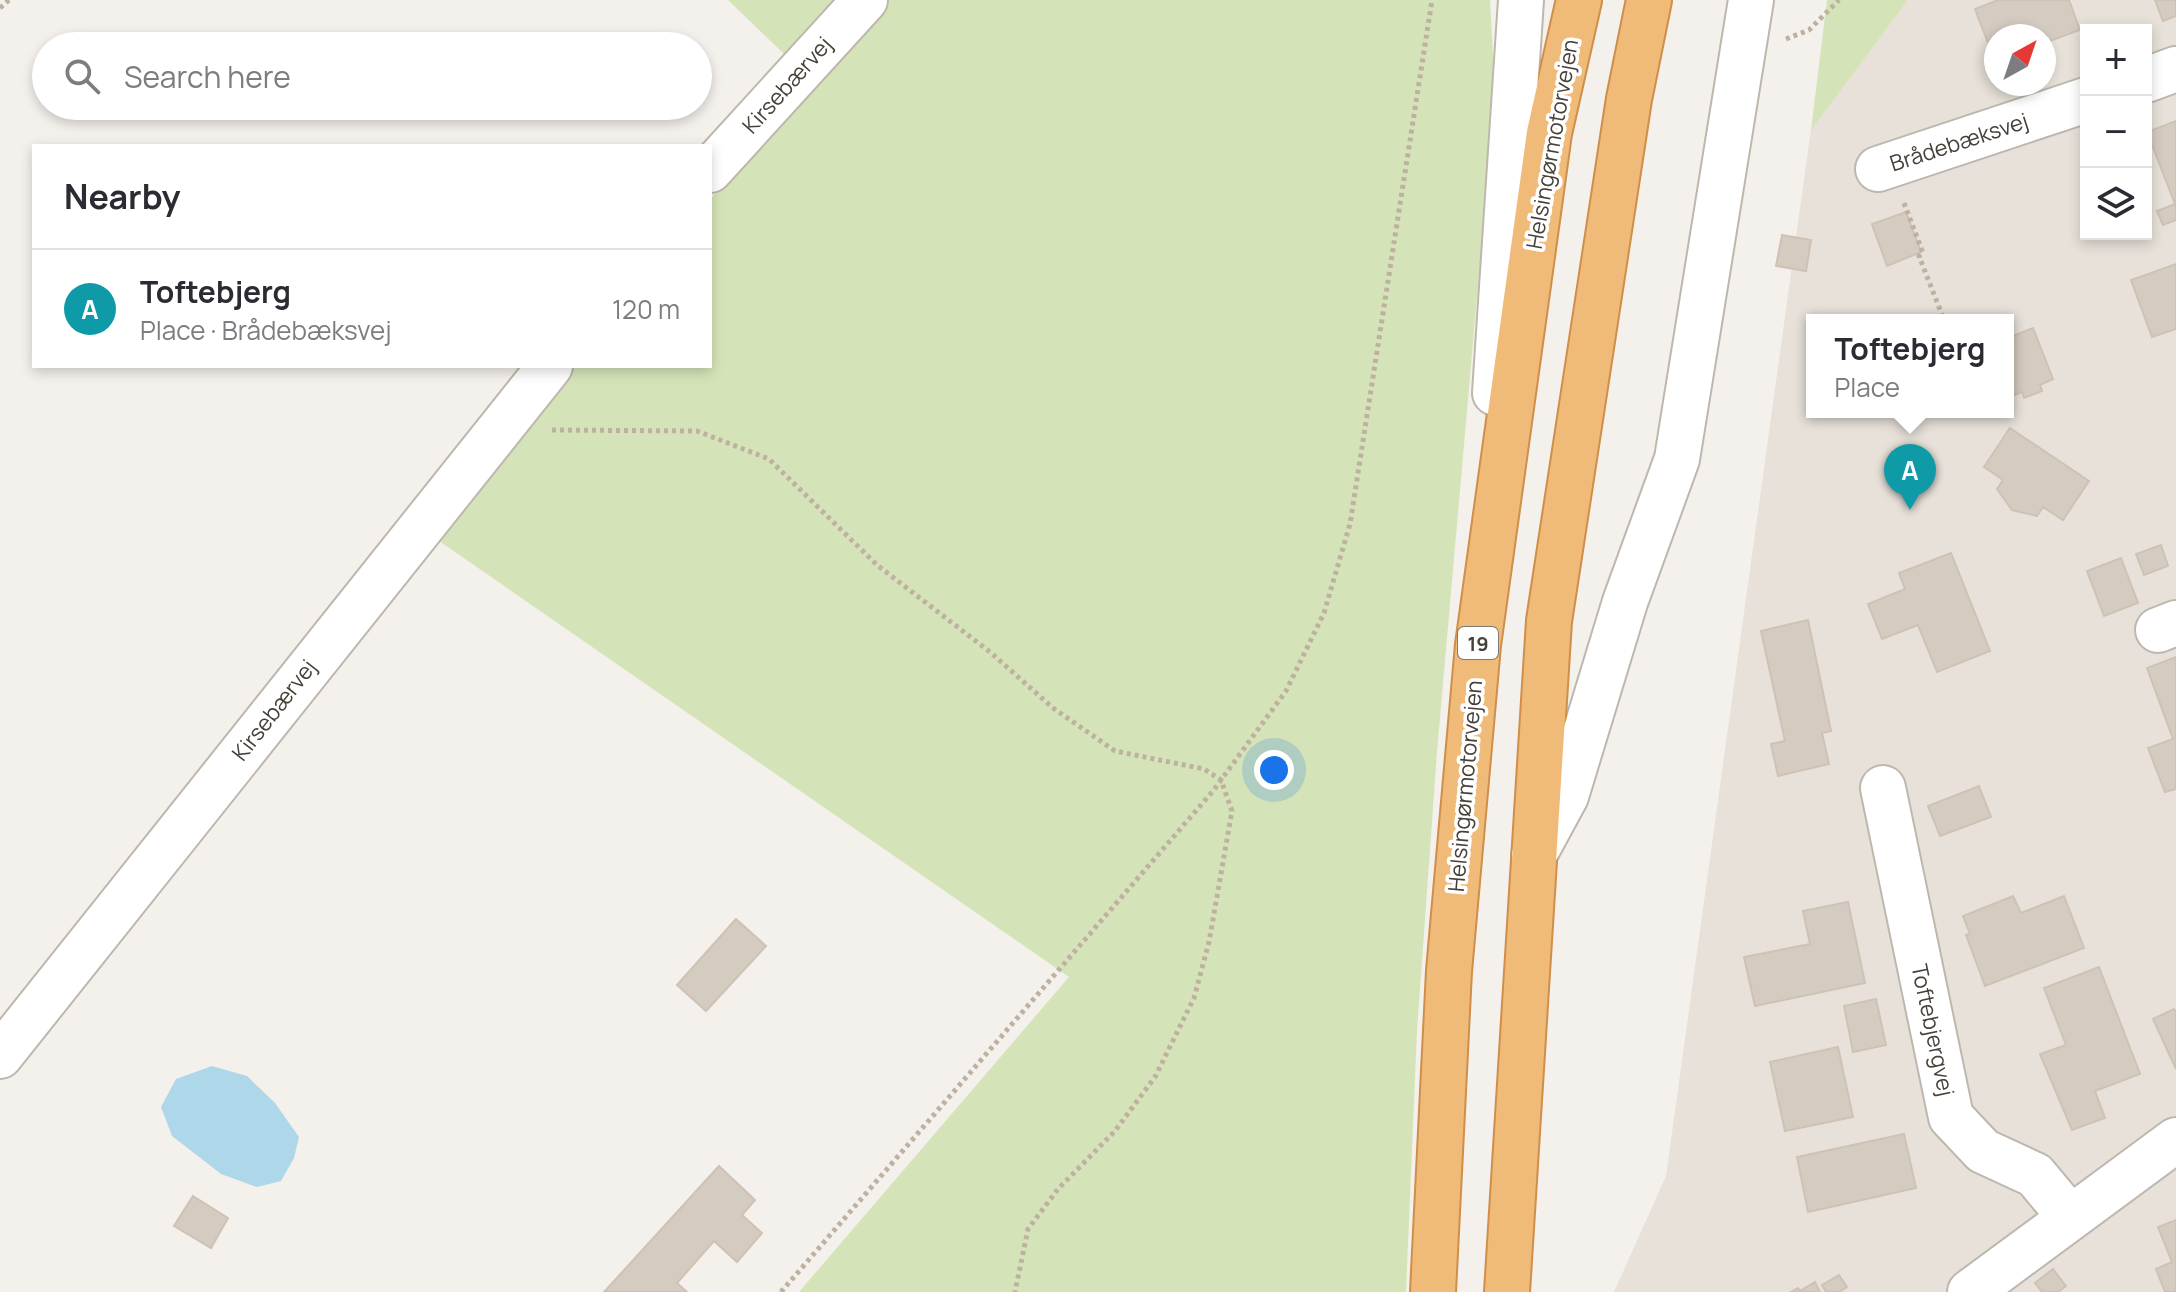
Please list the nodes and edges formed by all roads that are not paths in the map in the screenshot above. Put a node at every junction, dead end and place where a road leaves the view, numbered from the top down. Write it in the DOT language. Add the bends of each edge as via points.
graph roads {
  1 [pos="865,0"];
  2 [pos="1521,0"];
  3 [pos="1579,0"];
  4 [pos="1649,0"];
  5 [pos="1751,0"];
  6 [pos="2176,69"];
  7 [pos="2152,78"];
  8 [pos="2080,102"];
  9 [pos="712,168"];
  10 [pos="1881,168"];
  11 [pos="548,368"];
  12 [pos="1478,645"];
  13 [pos="1883,788"];
  14 [pos="1534,855"];
  15 [pos="0,1056"];
  16 [pos="2176,1140"];
  17 [pos="2070,1217"];
  18 [pos="1433,1292"];
  19 [pos="1507,1292"];
  20 [pos="1970,1292"];
  1 -- 9 [label="street, Kirsebærvej"];
  2 -- 12 [label="street"];
  3 -- 12 [label="highway, Helsingørmotorvejen / 19" via="1549,133"];
  4 -- 14 [label="highway" via="1549,621"];
  5 -- 14 [label="street" via="1677,459 1625,602 1566,796"];
  6 -- 7 [label="street"];
  8 -- 10 [label="street, Brådebæksvej"];
  11 -- 15 [label="street, Kirsebærvej"];
  12 -- 18 [label="highway, Helsingørmotorvejen / 19" via="1449,971"];
  13 -- 17 [label="street, Toftebjergvej" via="1951,1117 1983,1151 2035,1175"];
  14 -- 19 [label="highway"];
  16 -- 17 [label="street"];
  17 -- 20 [label="street"];
}
